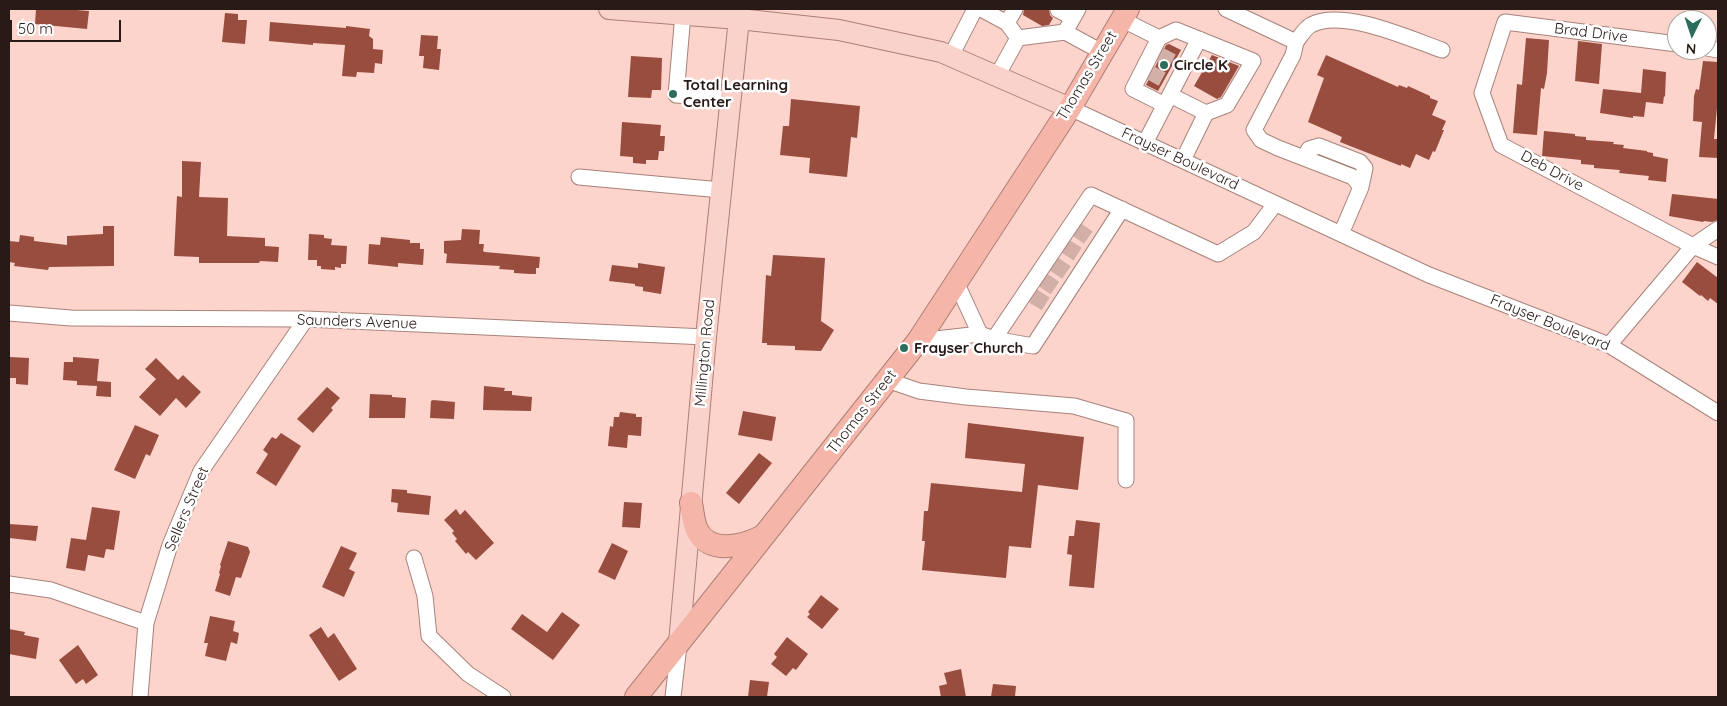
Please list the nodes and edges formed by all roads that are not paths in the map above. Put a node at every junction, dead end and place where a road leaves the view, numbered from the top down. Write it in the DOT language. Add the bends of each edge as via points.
graph roads {
  1 [pos="609,9"];
  2 [pos="975,9"];
  3 [pos="981,9"];
  4 [pos="1015,9"];
  5 [pos="1226,9"];
  6 [pos="1058,10"];
  7 [pos="683,14"];
  8 [pos="740,14"];
  9 [pos="1125,14"];
  10 [pos="1072,20"];
  11 [pos="1505,22"];
  12 [pos="1006,23"];
  13 [pos="1018,38"];
  14 [pos="1199,39"];
  15 [pos="1296,42"];
  16 [pos="1667,43"];
  17 [pos="1157,48"];
  18 [pos="1442,50"];
  19 [pos="1102,52"];
  20 [pos="950,56"];
  21 [pos="996,76"];
  22 [pos="1168,91"];
  23 [pos="731,99"];
  24 [pos="1070,108"];
  25 [pos="1206,112"];
  26 [pos="1145,143"];
  27 [pos="1183,160"];
  28 [pos="579,177"];
  29 [pos="721,190"];
  30 [pos="1275,204"];
  31 [pos="1122,209"];
  32 [pos="1718,229"];
  33 [pos="1341,234"];
  34 [pos="1693,246"];
  35 [pos="1718,257"];
  36 [pos="956,282"];
  37 [pos="1050,285"];
  38 [pos="1040,301"];
  39 [pos="9,314"];
  40 [pos="306,319"];
  41 [pos="987,336"];
  42 [pos="706,337"];
  43 [pos="918,341"];
  44 [pos="1609,345"];
  45 [pos="887,380"];
  46 [pos="1718,413"];
  47 [pos="1126,480"];
  48 [pos="691,503"];
  49 [pos="763,536"];
  50 [pos="414,558"];
  51 [pos="9,584"];
  52 [pos="146,623"];
  53 [pos="679,643"];
  54 [pos="140,697"];
  55 [pos="503,697"];
  56 [pos="636,697"];
  57 [pos="674,697"];
  1 -- 7 [label="main road, Frayser Boulevard"];
  2 -- 20 [label="street"];
  3 -- 12 [label="street"];
  4 -- 12 [label="street"];
  5 -- 15 [label="street"];
  6 -- 10 [label="street"];
  7 -- 8 [label="main road, Frayser Boulevard"];
  7 -- 23 [label="street" via="676,95"];
  8 -- 20 [label="main road, Frayser Boulevard" via="839,30"];
  8 -- 23 [label="main road, Millington Road"];
  9 -- 17 [label="street"];
  9 -- 19 [label="highway, Thomas Street"];
  10 -- 13 [label="street"];
  10 -- 19 [label="street"];
  11 -- 16 [label="street, Brad Drive"];
  11 -- 34 [label="street, Deb Drive" via="1482,93 1501,145"];
  12 -- 13 [label="street"];
  13 -- 21 [label="street"];
  14 -- 17 [label="street" via="1176,30"];
  14 -- 22 [label="street" via="1179,65"];
  14 -- 25 [label="street" via="1253,61 1227,105"];
  15 -- 18 [label="street" via="1309,26 1318,22 1362,22"];
  15 -- 33 [label="street" via="1293,55 1254,130 1261,140 1353,177 1361,186"];
  17 -- 22 [label="street" via="1133,89"];
  19 -- 24 [label="highway, Thomas Street"];
  20 -- 21 [label="main road, Frayser Boulevard"];
  21 -- 24 [label="main road, Frayser Boulevard"];
  22 -- 25 [label="street"];
  22 -- 26 [label="street"];
  23 -- 29 [label="main road, Millington Road"];
  24 -- 26 [label="street, Frayser Boulevard"];
  24 -- 36 [label="highway, Thomas Street"];
  25 -- 27 [label="street"];
  26 -- 27 [label="street, Frayser Boulevard"];
  27 -- 30 [label="street, Frayser Boulevard"];
  28 -- 29 [label="street"];
  29 -- 42 [label="main road, Millington Road"];
  30 -- 31 [label="street" via="1254,232 1218,254"];
  30 -- 33 [label="street, Frayser Boulevard"];
  31 -- 37 [label="street" via="1072,276"];
  31 -- 37 [label="street" via="1092,195 1051,262"];
  32 -- 34 [label="street"];
  33 -- 44 [label="street, Frayser Boulevard" via="1429,275"];
  34 -- 35 [label="street, Deb Drive"];
  34 -- 44 [label="street"];
  36 -- 41 [label="street"];
  36 -- 43 [label="highway, Thomas Street"];
  37 -- 38 [label="street"];
  37 -- 38 [label="street"];
  38 -- 41 [label="street"];
  38 -- 41 [label="street" via="1033,346"];
  39 -- 40 [label="street, Saunders Avenue" via="70,318"];
  40 -- 42 [label="street, Saunders Avenue"];
  40 -- 52 [label="street, Sellers Street" via="201,471 170,545"];
  41 -- 43 [label="street"];
  42 -- 48 [label="main road, Millington Road"];
  43 -- 45 [label="highway, Thomas Street"];
  44 -- 46 [label="street, Frayser Boulevard"];
  45 -- 47 [label="street" via="919,391 1074,406 1126,421"];
  45 -- 49 [label="highway, Thomas Street"];
  48 -- 49 [label="highway" via="697,530 711,542 723,547 737,546"];
  48 -- 53 [label="main road, Millington Road"];
  49 -- 53 [label="highway, Thomas Street"];
  50 -- 55 [label="street" via="425,596 428,636 468,674"];
  51 -- 52 [label="street" via="51,590"];
  52 -- 54 [label="street, Sellers Street"];
  53 -- 56 [label="highway, Thomas Street"];
  53 -- 57 [label="street, Millington Road"];
}
